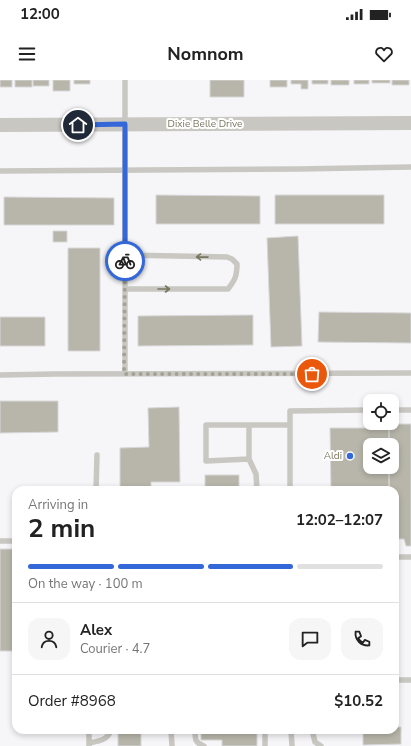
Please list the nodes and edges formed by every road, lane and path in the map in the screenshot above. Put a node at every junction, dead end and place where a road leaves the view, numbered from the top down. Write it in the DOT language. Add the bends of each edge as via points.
graph roads {
  1 [pos="125,80"];
  2 [pos="411,123"];
  3 [pos="125,124"];
  4 [pos="0,125"];
  5 [pos="411,167"];
  6 [pos="125,170"];
  7 [pos="0,171"];
  8 [pos="125,255"];
  9 [pos="125,289"];
  10 [pos="411,373"];
  11 [pos="124,374"];
  12 [pos="0,375"];
  13 [pos="363,410"];
  14 [pos="399,410"];
  15 [pos="411,410"];
  16 [pos="249,425"];
  17 [pos="290,425"];
  18 [pos="97,455"];
  19 [pos="249,460"];
  20 [pos="96,486"];
  21 [pos="257,486"];
  22 [pos="290,486"];
  23 [pos="0,541"];
  24 [pos="12,541"];
  25 [pos="399,557"];
  26 [pos="411,557"];
  27 [pos="399,680"];
  28 [pos="411,680"];
  29 [pos="89,734"];
  30 [pos="109,734"];
  31 [pos="171,734"];
  32 [pos="195,734"];
  33 [pos="265,734"];
  34 [pos="292,734"];
  35 [pos="313,734"];
  36 [pos="89,745"];
  37 [pos="172,746"];
  38 [pos="204,746"];
  39 [pos="265,746"];
  40 [pos="292,746"];
  41 [pos="321,746"];
  1 -- 3 [label="lane"];
  2 -- 3 [label="street, Dixie Belle Drive"];
  3 -- 4 [label="street, Dixie Belle Drive"];
  3 -- 6 [label="lane"];
  5 -- 6 [label="lane"];
  6 -- 7 [label="lane"];
  6 -- 8 [label="lane"];
  8 -- 9 [label="lane"];
  9 -- 8 [label="lane, one-way" via="228,289 235,281 237,270 237,264 227,257"];
  9 -- 11 [label="lane"];
  10 -- 11 [label="lane"];
  11 -- 12 [label="lane"];
  13 -- 17 [label="lane" via="290,411"];
  14 -- 15 [label="lane"];
  16 -- 17 [label="lane"];
  16 -- 19 [label="lane"];
  16 -- 19 [label="lane" via="206,425 206,461"];
  17 -- 22 [label="lane"];
  18 -- 20 [label="lane"];
  19 -- 21 [label="lane" via="256,474"];
  23 -- 24 [label="lane"];
  25 -- 26 [label="lane"];
  27 -- 28 [label="lane"];
  29 -- 36 [label="lane"];
  30 -- 36 [label="lane" via="102,741"];
  31 -- 37 [label="lane"];
  32 -- 38 [label="lane" via="195,739"];
  33 -- 39 [label="lane"];
  34 -- 40 [label="lane"];
  35 -- 41 [label="lane" via="315,742"];
}
